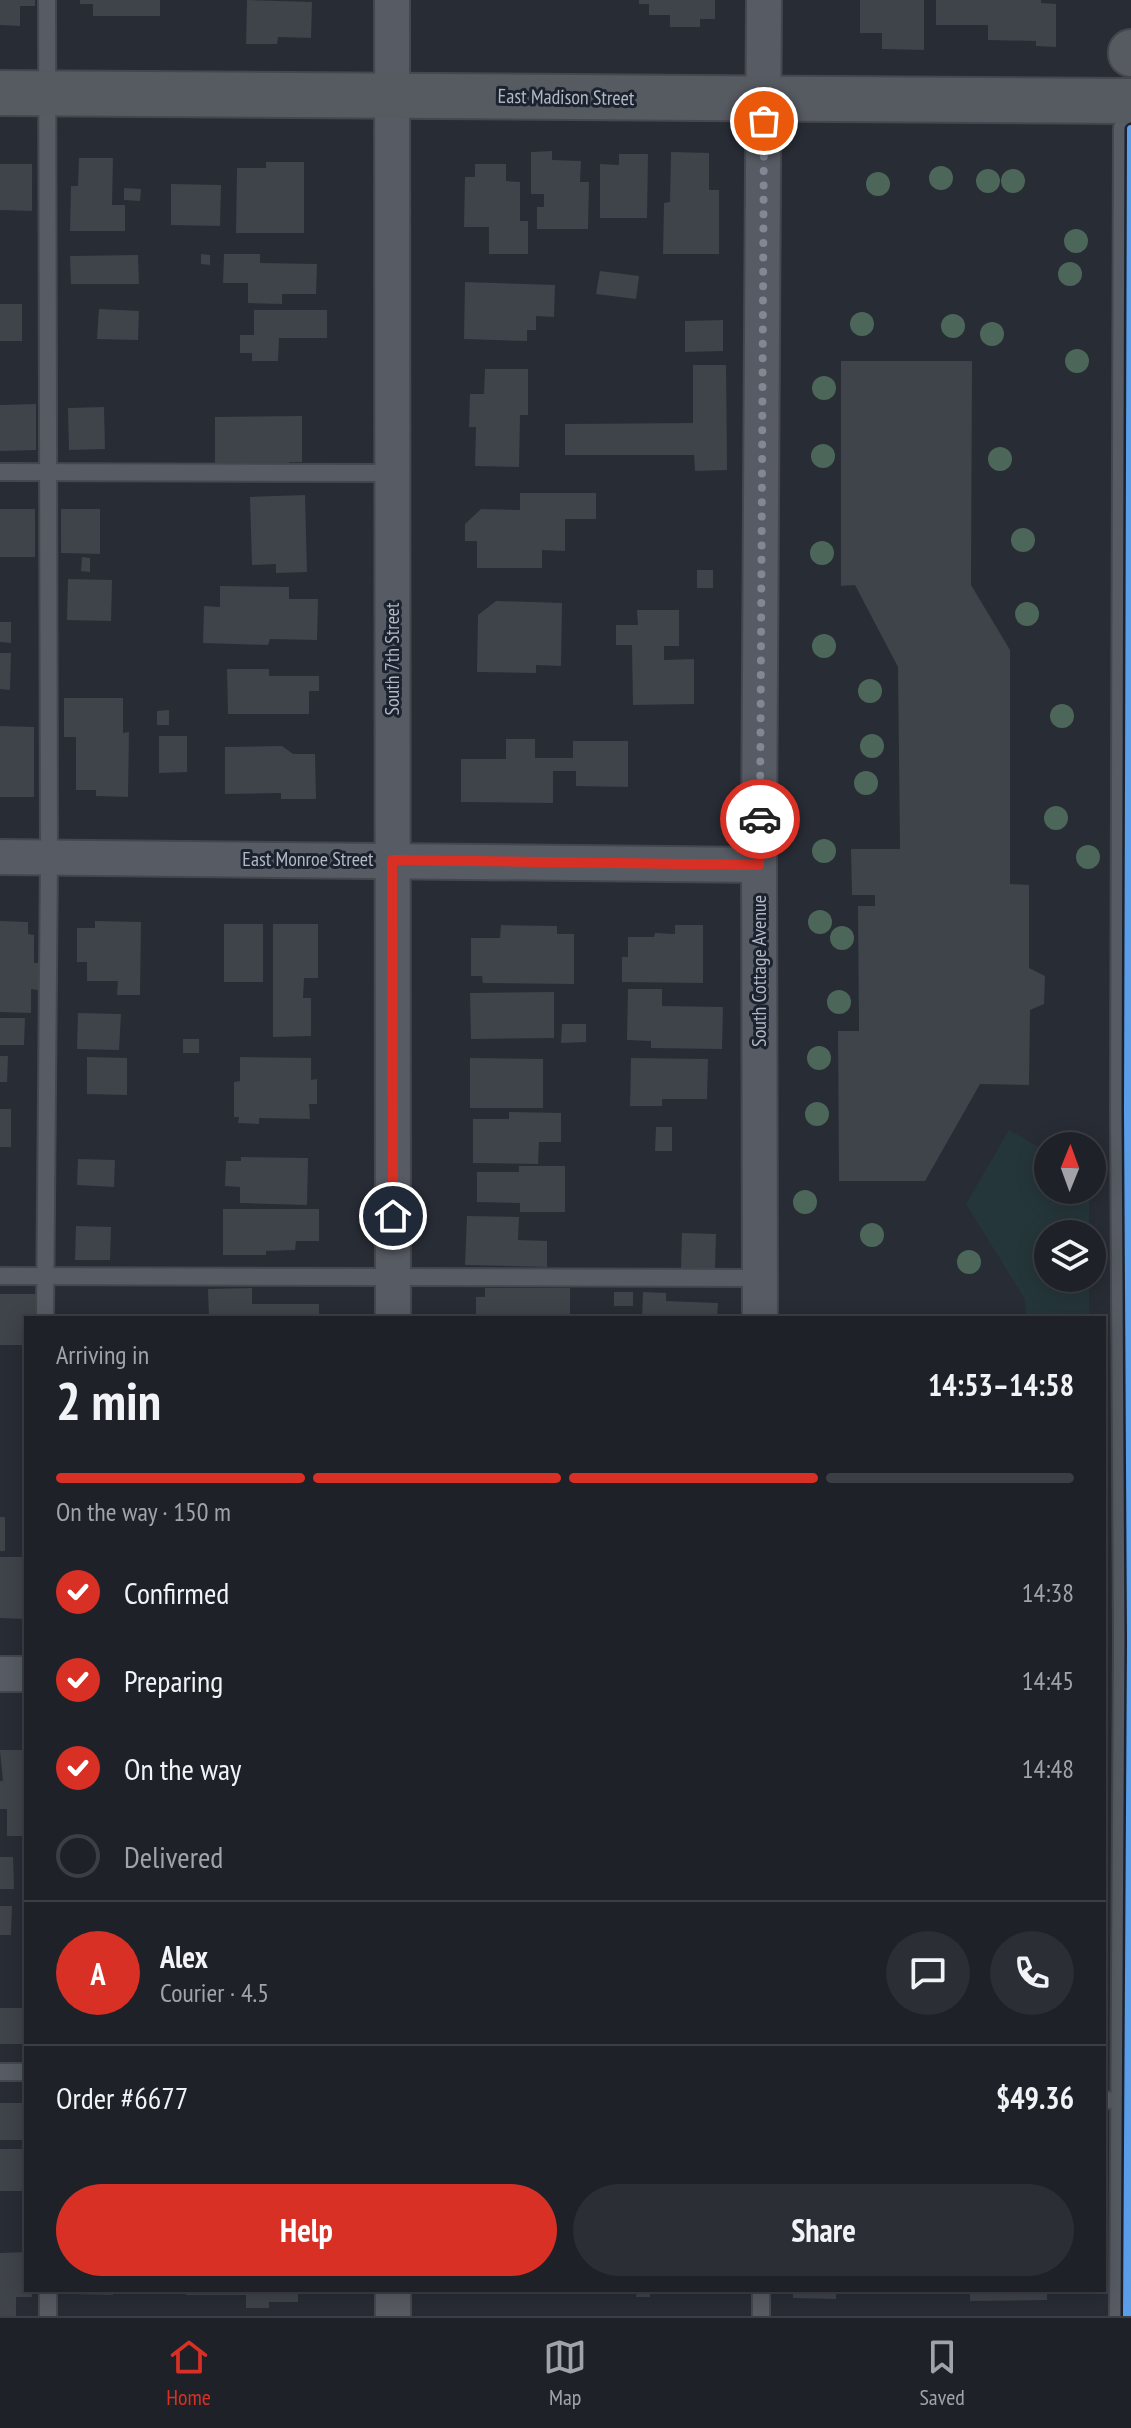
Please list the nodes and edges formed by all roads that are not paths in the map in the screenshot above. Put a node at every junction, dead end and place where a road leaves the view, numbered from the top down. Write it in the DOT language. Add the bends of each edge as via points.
graph roads {
  1 [pos="47,0"];
  2 [pos="392,0"];
  3 [pos="764,0"];
  4 [pos="0,93"];
  5 [pos="46,93"];
  6 [pos="393,95"];
  7 [pos="764,99"];
  8 [pos="1131,101"];
  9 [pos="1131,129"];
  10 [pos="48,471"];
  11 [pos="0,472"];
  12 [pos="392,473"];
  13 [pos="0,857"];
  14 [pos="49,858"];
  15 [pos="392,860"];
  16 [pos="759,865"];
  17 [pos="1130,1111"];
  18 [pos="0,1276"];
  19 [pos="393,1276"];
  20 [pos="45,1277"];
  21 [pos="760,1278"];
  22 [pos="45,1316"];
  23 [pos="393,1316"];
  24 [pos="760,1316"];
  25 [pos="1130,1380"];
  26 [pos="0,1674"];
  27 [pos="24,1674"];
  28 [pos="1106,1678"];
  29 [pos="1131,1678"];
  30 [pos="0,2072"];
  31 [pos="24,2072"];
  32 [pos="1121,2100"];
  33 [pos="48,2292"];
  34 [pos="393,2292"];
  35 [pos="761,2292"];
  36 [pos="48,2316"];
  37 [pos="393,2316"];
  38 [pos="761,2316"];
  39 [pos="1127,2316"];
  1 -- 5 [label="lane"];
  2 -- 6 [label="street, South 7th Street"];
  3 -- 7 [label="street, South Cottage Avenue"];
  4 -- 5 [label="main road, East Madison Street"];
  5 -- 6 [label="main road, East Madison Street"];
  5 -- 10 [label="lane"];
  6 -- 7 [label="main road, East Madison Street"];
  6 -- 12 [label="street, South 7th Street"];
  7 -- 8 [label="main road, East Madison Street"];
  7 -- 16 [label="street, South Cottage Avenue"];
  9 -- 17 [label="street"];
  10 -- 11 [label="lane"];
  10 -- 12 [label="lane"];
  10 -- 14 [label="lane"];
  12 -- 15 [label="street, South 7th Street"];
  13 -- 14 [label="street, East Monroe Street"];
  14 -- 15 [label="street, East Monroe Street"];
  14 -- 20 [label="lane"];
  15 -- 16 [label="street, East Monroe Street"];
  15 -- 19 [label="street, South 7th Street"];
  16 -- 21 [label="street, South Cottage Avenue"];
  17 -- 25 [label="street"];
  18 -- 20 [label="lane"];
  19 -- 20 [label="lane"];
  19 -- 21 [label="lane"];
  19 -- 23 [label="street, South 7th Street"];
  20 -- 22 [label="lane"];
  21 -- 24 [label="street, South Cottage Avenue"];
  25 -- 29 [label="street"];
  26 -- 27 [label="street"];
  28 -- 29 [label="street"];
  29 -- 32 [label="street"];
  30 -- 31 [label="lane"];
  32 -- 39 [label="street"];
  33 -- 36 [label="lane"];
  34 -- 37 [label="street"];
  35 -- 38 [label="lane"];
}
